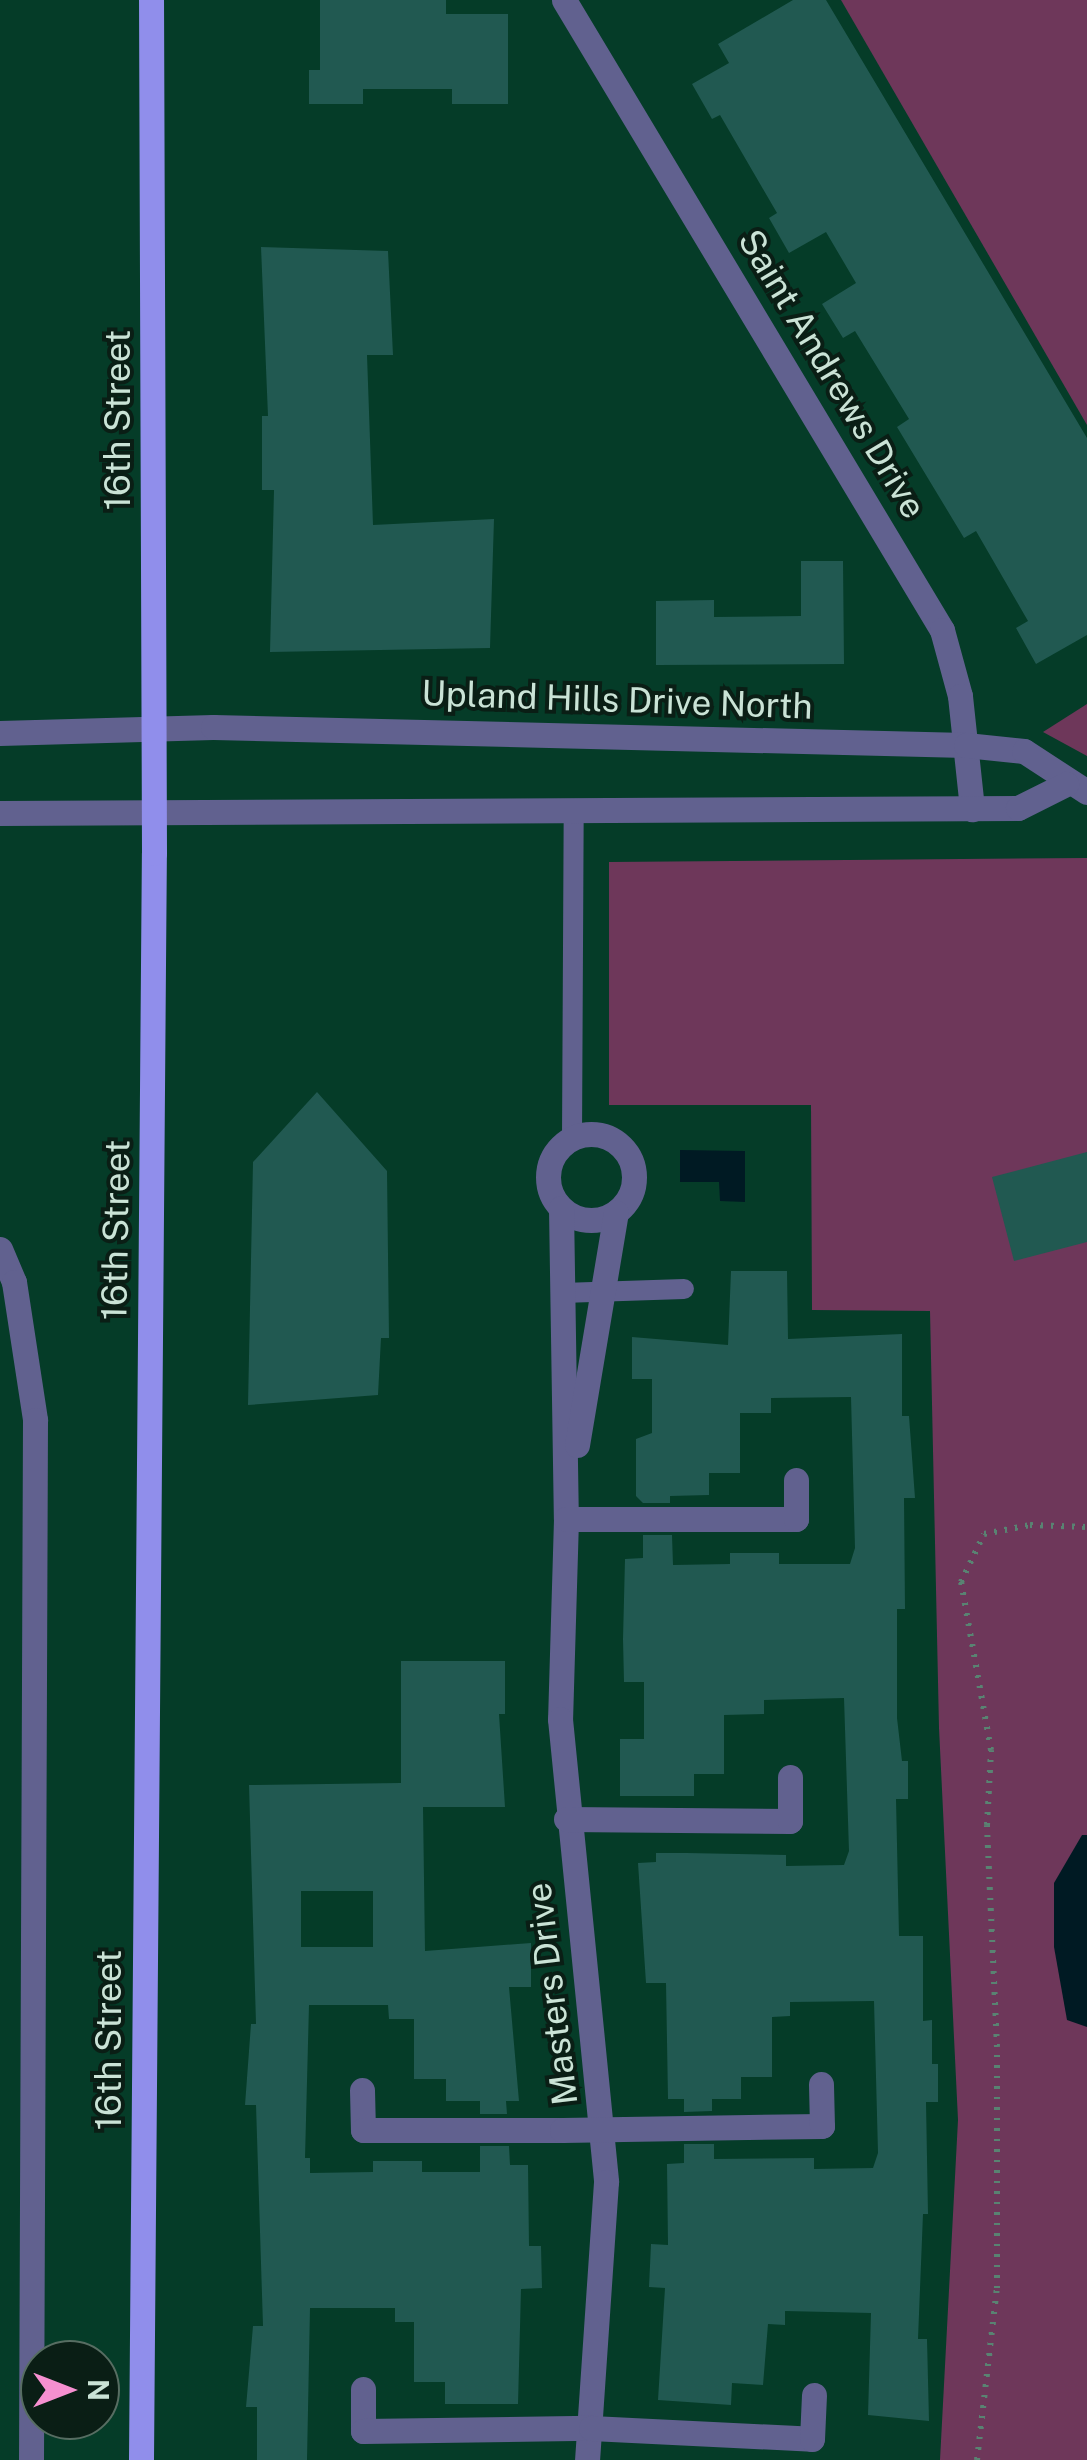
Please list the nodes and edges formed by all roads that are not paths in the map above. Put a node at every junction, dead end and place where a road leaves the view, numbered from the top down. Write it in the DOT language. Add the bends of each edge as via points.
graph roads {
  1 [pos="151,0"];
  2 [pos="564,0"];
  3 [pos="154,727"];
  4 [pos="0,733"];
  5 [pos="966,745"];
  6 [pos="1076,788"];
  7 [pos="972,809"];
  8 [pos="154,810"];
  9 [pos="574,810"];
  10 [pos="0,813"];
  11 [pos="572,1138"];
  12 [pos="562,1208"];
  13 [pos="616,1212"];
  14 [pos="0,1249"];
  15 [pos="684,1289"];
  16 [pos="600,1292"];
  17 [pos="562,1293"];
  18 [pos="796,1480"];
  19 [pos="566,1519"];
  20 [pos="790,1778"];
  21 [pos="566,1820"];
  22 [pos="821,2084"];
  23 [pos="362,2090"];
  24 [pos="603,2128"];
  25 [pos="363,2390"];
  26 [pos="814,2394"];
  27 [pos="591,2428"];
  28 [pos="31,2460"];
  29 [pos="141,2460"];
  30 [pos="587,2460"];
  1 -- 3 [label="main road, 16th Street"];
  2 -- 5 [label="street, Saint Andrews Drive" via="942,630"];
  3 -- 4 [label="street, Upland Hills Drive North"];
  3 -- 5 [label="street, Upland Hills Drive North"];
  3 -- 8 [label="main road, 16th Street"];
  5 -- 6 [label="street, Upland Hills Drive North" via="1024,751"];
  5 -- 7 [label="street, Saint Andrews Drive"];
  6 -- 7 [label="street, Upland Hills Drive North" via="1018,808"];
  7 -- 9 [label="street, Upland Hills Drive North"];
  8 -- 9 [label="street, Upland Hills Drive North"];
  8 -- 10 [label="street, Upland Hills Drive North"];
  8 -- 29 [label="main road, 16th Street"];
  9 -- 11 [label="lane"];
  11 -- 12 [label="street, Masters Drive" via="548,1170"];
  11 -- 13 [label="street, Masters Drive" via="613,1140 631,1161 632,1190"];
  12 -- 13 [label="street" via="588,1220"];
  12 -- 17 [label="street, Masters Drive"];
  13 -- 16 [label="street, Masters Drive"];
  14 -- 28 [label="street" via="14,1282 35,1420"];
  15 -- 16 [label="lane"];
  16 -- 17 [label="lane"];
  16 -- 19 [label="street, Masters Drive"];
  17 -- 19 [label="street, Masters Drive"];
  18 -- 19 [label="street" via="796,1518"];
  19 -- 21 [label="street, Masters Drive" via="560,1718"];
  20 -- 21 [label="street" via="790,1821"];
  21 -- 24 [label="street, Masters Drive"];
  22 -- 24 [label="street" via="822,2126"];
  23 -- 24 [label="street" via="363,2130"];
  24 -- 27 [label="street, Masters Drive" via="606,2245"];
  25 -- 27 [label="street" via="363,2431"];
  26 -- 27 [label="street" via="812,2438"];
  27 -- 30 [label="street, Masters Drive"];
}
